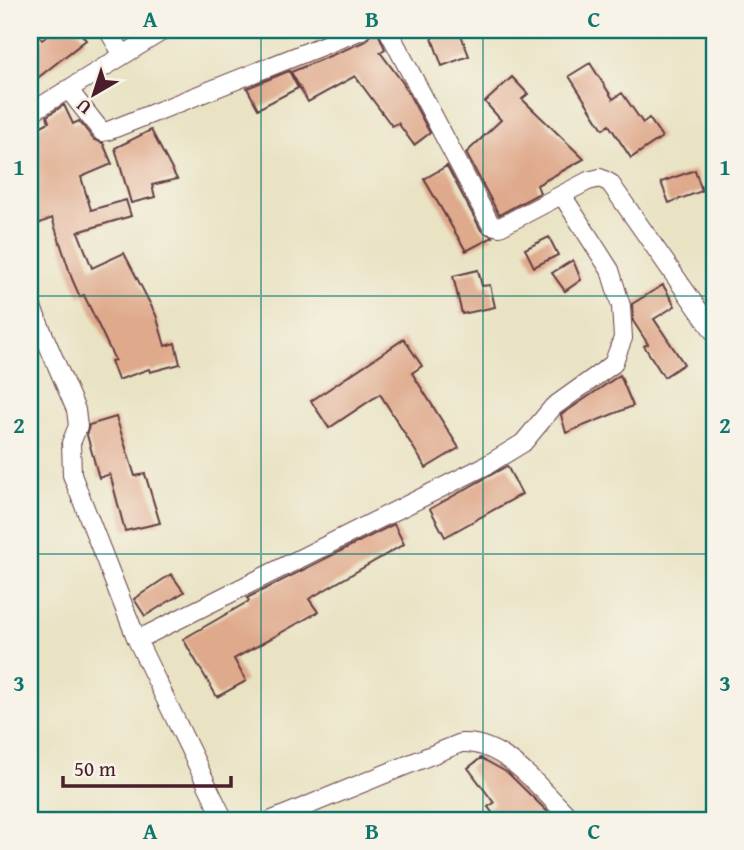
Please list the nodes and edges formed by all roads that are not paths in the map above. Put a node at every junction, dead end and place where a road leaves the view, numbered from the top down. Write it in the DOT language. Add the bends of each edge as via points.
graph roads {
  1 [pos="108,30"];
  2 [pos="164,30"];
  3 [pos="362,30"];
  4 [pos="388,30"];
  5 [pos="123,55"];
  6 [pos="68,89"];
  7 [pos="30,113"];
  8 [pos="562,195"];
  9 [pos="30,303"];
  10 [pos="714,332"];
  11 [pos="137,640"];
  12 [pos="224,820"];
  13 [pos="272,820"];
  14 [pos="572,820"];
  1 -- 5 [label="street"];
  2 -- 5 [label="street"];
  3 -- 6 [label="street" via="108,131 94,126"];
  4 -- 8 [label="street" via="491,225 500,227"];
  5 -- 6 [label="street"];
  6 -- 7 [label="street"];
  8 -- 10 [label="street" via="600,178 610,183"];
  8 -- 11 [label="street" via="610,270 621,306 623,338 613,364 553,407 523,443 487,465"];
  9 -- 11 [label="street" via="76,410 72,475"];
  11 -- 12 [label="street"];
  13 -- 14 [label="street" via="460,743 471,743 503,756"];
}
